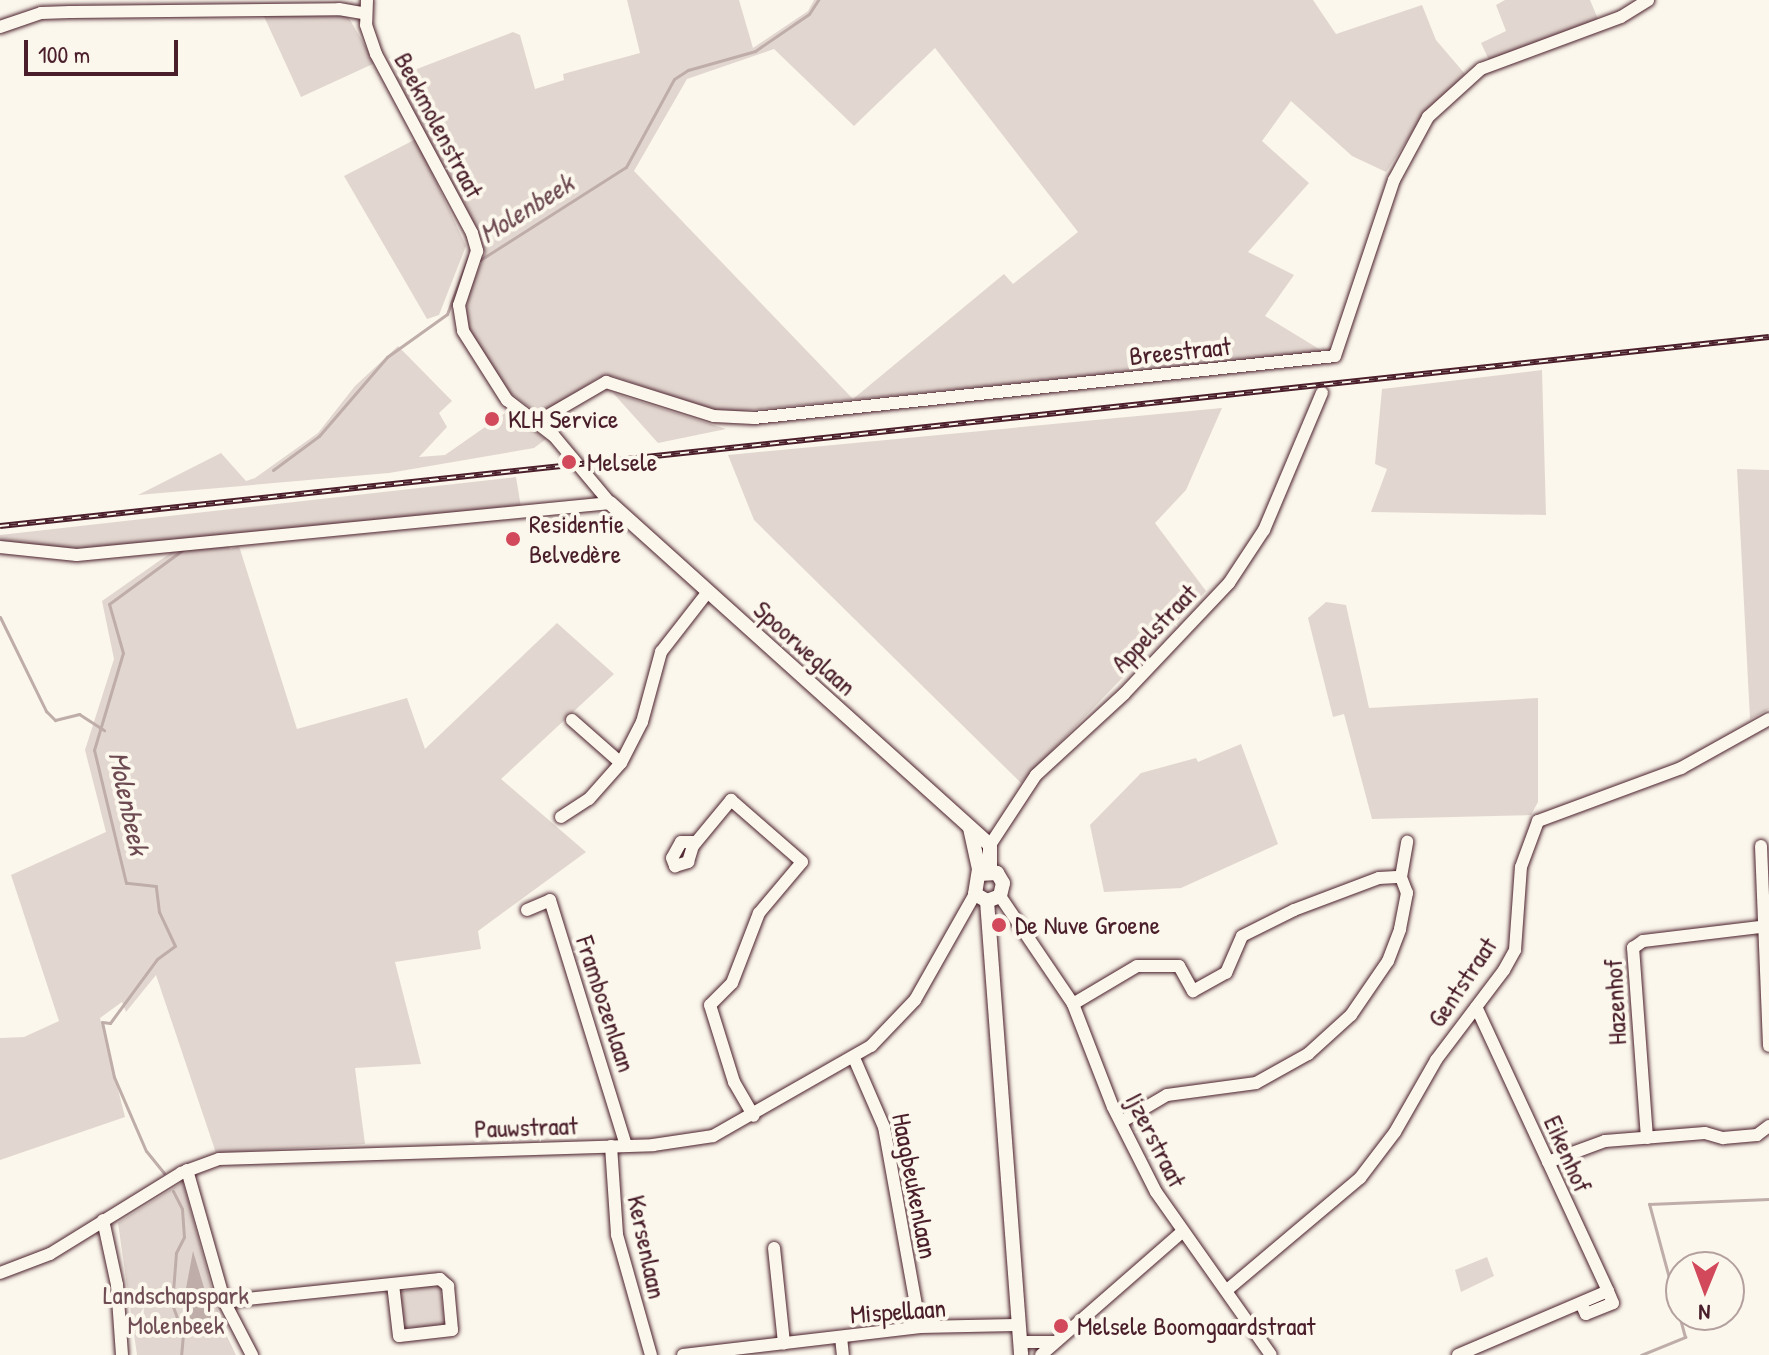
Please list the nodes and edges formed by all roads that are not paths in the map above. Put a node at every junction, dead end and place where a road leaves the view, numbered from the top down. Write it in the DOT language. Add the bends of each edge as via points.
graph roads {
  1 [pos="367,0"];
  2 [pos="1648,0"];
  3 [pos="366,14"];
  4 [pos="0,27"];
  5 [pos="1322,393"];
  6 [pos="537,422"];
  7 [pos="574,464"];
  8 [pos="610,503"];
  9 [pos="0,547"];
  10 [pos="707,593"];
  11 [pos="1769,719"];
  12 [pos="572,720"];
  13 [pos="621,763"];
  14 [pos="561,817"];
  15 [pos="970,828"];
  16 [pos="696,842"];
  17 [pos="1407,842"];
  18 [pos="990,845"];
  19 [pos="1761,846"];
  20 [pos="984,872"];
  21 [pos="1401,877"];
  22 [pos="987,897"];
  23 [pos="527,910"];
  24 [pos="1760,927"];
  25 [pos="1073,1004"];
  26 [pos="1476,1007"];
  27 [pos="1466,1019"];
  28 [pos="1491,1034"];
  29 [pos="1769,1046"];
  30 [pos="854,1058"];
  31 [pos="754,1116"];
  32 [pos="1121,1122"];
  33 [pos="1769,1126"];
  34 [pos="1647,1138"];
  35 [pos="611,1146"];
  36 [pos="626,1146"];
  37 [pos="1548,1162"];
  38 [pos="187,1170"];
  39 [pos="103,1220"];
  40 [pos="1181,1233"];
  41 [pos="774,1248"];
  42 [pos="0,1273"];
  43 [pos="393,1284"];
  44 [pos="1227,1290"];
  45 [pos="225,1303"];
  46 [pos="1015,1325"];
  47 [pos="920,1327"];
  48 [pos="841,1337"];
  49 [pos="1053,1342"];
  50 [pos="784,1343"];
  51 [pos="1020,1349"];
  52 [pos="122,1355"];
  53 [pos="252,1355"];
  54 [pos="651,1355"];
  55 [pos="683,1355"];
  56 [pos="843,1355"];
  57 [pos="1041,1355"];
  58 [pos="1271,1355"];
  59 [pos="1458,1355"];
  1 -- 3 [label="street, Beekmolenstraat"];
  2 -- 6 [label="street, Breestraat" via="1621,17 1481,69 1428,117 1394,180 1335,356 744,418 704,413 606,382"];
  3 -- 4 [label="street" via="339,9 41,13"];
  3 -- 6 [label="street, Beekmolenstraat" via="376,54 472,233 477,251 459,305 463,331 507,400"];
  5 -- 18 [label="street, Appelstraat" via="1264,530 1229,583 1124,694 1036,775"];
  6 -- 7 [label="street, Beekmolenstraat"];
  7 -- 8 [label="street, Spoorweglaan"];
  8 -- 9 [label="street" via="65,555"];
  8 -- 10 [label="street, Spoorweglaan"];
  10 -- 13 [label="street" via="661,652 642,722"];
  10 -- 15 [label="street, Spoorweglaan"];
  11 -- 26 [label="street, Gentstraat" via="1681,768 1538,821 1517,886 1515,950"];
  12 -- 13 [label="street"];
  13 -- 14 [label="street" via="589,799"];
  15 -- 18 [label="street, Spoorweglaan"];
  15 -- 20 [label="street"];
  16 -- 31 [label="street" via="731,800 802,862 759,913 732,983 710,1005 734,1082"];
  17 -- 21 [label="street"];
  18 -- 20 [label="street"];
  19 -- 24 [label="street"];
  20 -- 22 [label="street"];
  20 -- 22 [label="street" via="1003,883"];
  21 -- 25 [label="street" via="1379,878 1288,912 1242,936 1226,973 1193,991 1179,966 1137,966"];
  21 -- 32 [label="street" via="1407,893 1388,961 1351,1015 1328,1037 1256,1083 1167,1095"];
  22 -- 25 [label="street, Ijzerstraat" via="1028,930"];
  22 -- 30 [label="street, Pauwstraat" via="915,1000"];
  22 -- 46 [label="street"];
  23 -- 36 [label="street, Frambozenlaan" via="550,900"];
  24 -- 29 [label="street"];
  24 -- 34 [label="street, Hazenhof" via="1643,941 1633,948"];
  25 -- 32 [label="street, Ijzerstraat"];
  26 -- 27 [label="street, Gentstraat"];
  26 -- 28 [label="street, Eikenhof"];
  27 -- 28 [label="street"];
  27 -- 44 [label="street, Gentstraat" via="1360,1178"];
  28 -- 37 [label="street, Eikenhof"];
  30 -- 31 [label="street, Pauwstraat"];
  30 -- 47 [label="street, Haagbeukenlaan" via="884,1127"];
  31 -- 36 [label="street, Pauwstraat" via="686,1142"];
  32 -- 40 [label="street, Ijzerstraat"];
  33 -- 34 [label="street" via="1757,1135"];
  34 -- 37 [label="street" via="1587,1144"];
  35 -- 36 [label="street, Pauwstraat"];
  35 -- 38 [label="street, Pauwstraat" via="255,1156 219,1159"];
  35 -- 54 [label="street, Kersenlaan" via="617,1235"];
  37 -- 59 [label="street, Eikenhof" via="1608,1291"];
  38 -- 39 [label="street, Pauwstraat"];
  38 -- 45 [label="street"];
  39 -- 42 [label="street, Pauwstraat" via="50,1254"];
  39 -- 52 [label="street" via="117,1285"];
  40 -- 44 [label="street, Ijzerstraat"];
  40 -- 49 [label="street"];
  41 -- 50 [label="street"];
  43 -- 43 [label="street" via="440,1279 448,1286 452,1330 399,1341"];
  43 -- 45 [label="street"];
  44 -- 58 [label="street, Ijzerstraat"];
  45 -- 53 [label="street"];
  46 -- 47 [label="street, Mispellaan"];
  46 -- 51 [label="street"];
  47 -- 48 [label="street, Mispellaan"];
  48 -- 50 [label="street, Mispellaan"];
  48 -- 56 [label="street"];
  49 -- 51 [label="street"];
  49 -- 57 [label="street"];
  50 -- 55 [label="street, Mispellaan"];
}
